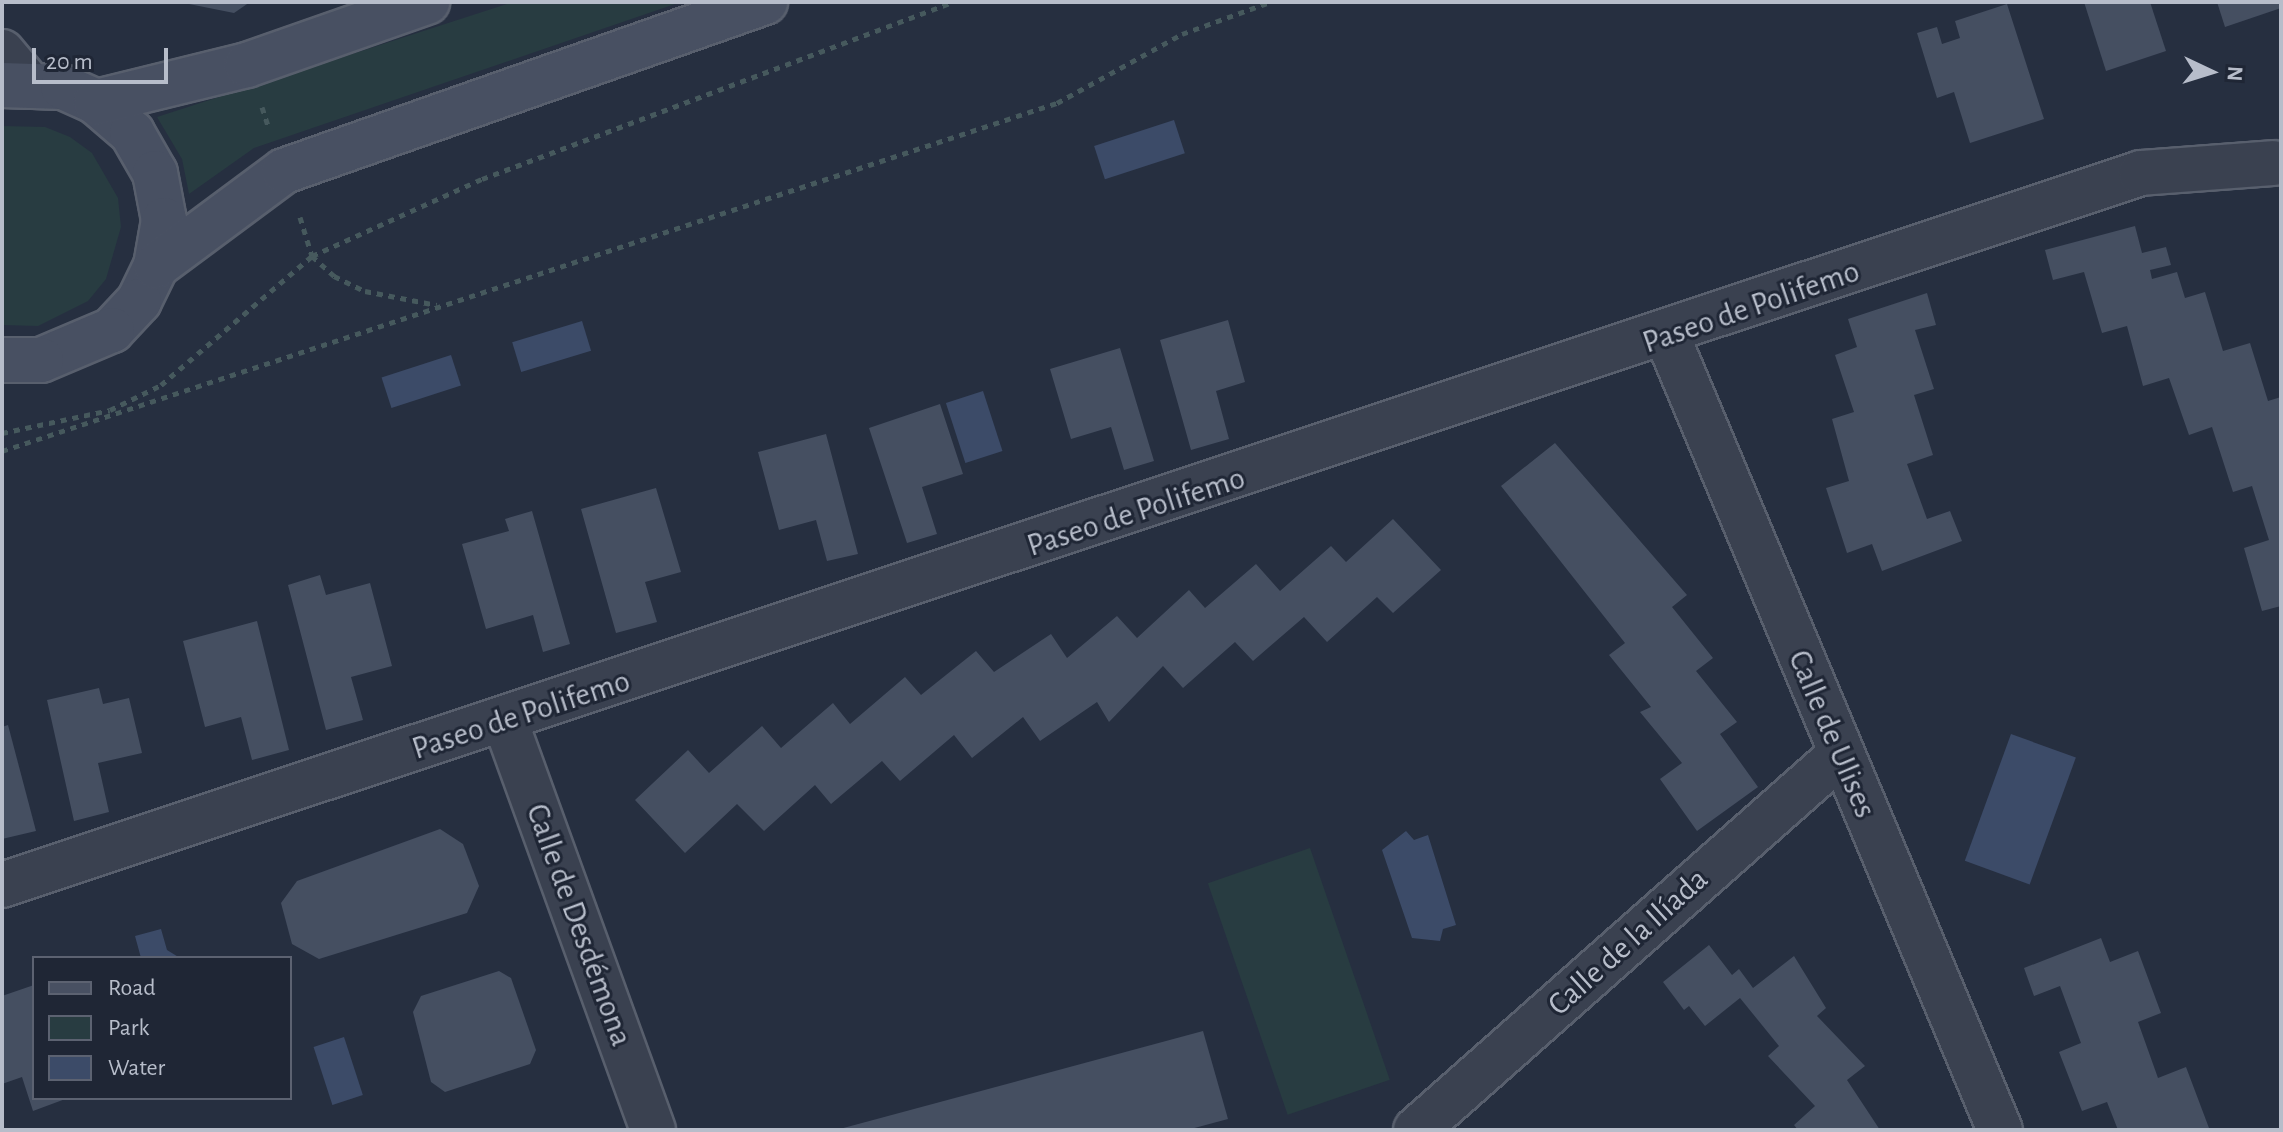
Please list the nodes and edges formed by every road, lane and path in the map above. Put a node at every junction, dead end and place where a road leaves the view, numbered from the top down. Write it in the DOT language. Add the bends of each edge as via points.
graph roads {
  1 [pos="765,2"];
  2 [pos="953,2"];
  3 [pos="1270,2"];
  4 [pos="414,4"];
  5 [pos="10,73"];
  6 [pos="96,102"];
  7 [pos="2279,156"];
  8 [pos="312,256"];
  9 [pos="156,266"];
  10 [pos="438,305"];
  11 [pos="1667,336"];
  12 [pos="2,360"];
  13 [pos="2,433"];
  14 [pos="2,451"];
  15 [pos="505,721"];
  16 [pos="1840,755"];
  17 [pos="2,885"];
  18 [pos="653,1130"];
  19 [pos="1416,1130"];
  20 [pos="2000,1130"];
  1 -- 9 [label="street" via="284,171"];
  2 -- 8 [label="path" via="482,179"];
  3 -- 10 [label="path" via="1182,34 1057,103"];
  4 -- 6 [label="street" via="247,65"];
  5 -- 6 [label="street"];
  6 -- 9 [label="street" via="132,133 155,173 164,220"];
  7 -- 11 [label="street, Paseo de Polifemo" via="2141,173"];
  8 -- 10 [label="path" via="365,291"];
  8 -- 13 [label="path" via="161,385 110,410"];
  9 -- 12 [label="street" via="139,301 112,330 41,360"];
  10 -- 14 [label="path"];
  11 -- 15 [label="street, Paseo de Polifemo"];
  11 -- 16 [label="street, Calle de Ulises"];
  15 -- 17 [label="street, Paseo de Polifemo"];
  15 -- 18 [label="street, Calle de Desdémona"];
  16 -- 19 [label="street, Calle de la Ilíada"];
  16 -- 20 [label="street, Calle de Ulises"];
}
